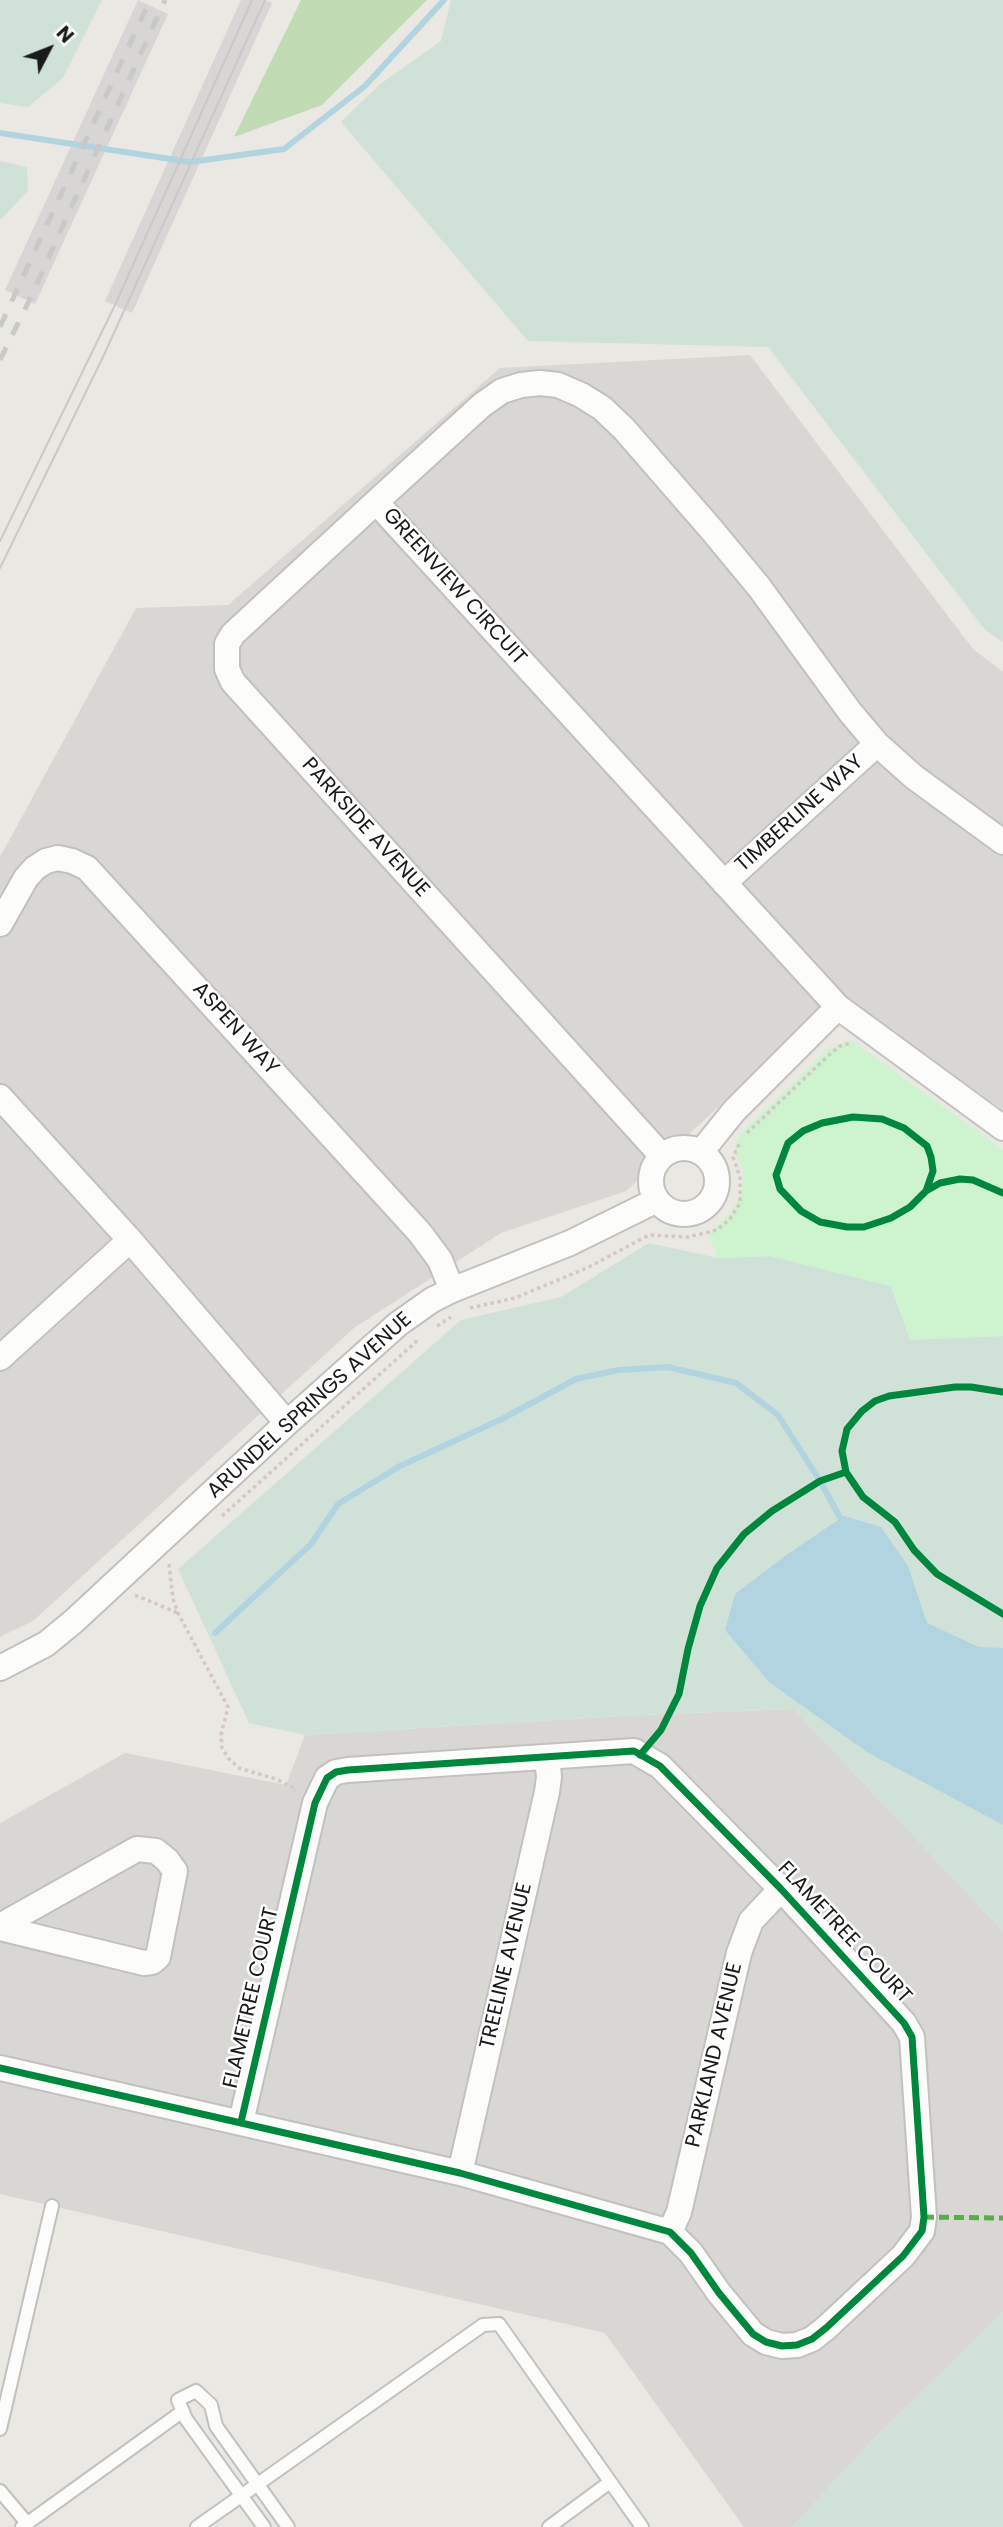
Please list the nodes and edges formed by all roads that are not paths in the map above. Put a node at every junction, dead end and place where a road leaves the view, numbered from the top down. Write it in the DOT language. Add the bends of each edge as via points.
graph roads {
  1 [pos="376,502"];
  2 [pos="877,744"];
  3 [pos="1003,842"];
  4 [pos="724,883"];
  5 [pos="0,924"];
  6 [pos="838,1007"];
  7 [pos="0,1097"];
  8 [pos="1003,1128"];
  9 [pos="701,1152"];
  10 [pos="662,1156"];
  11 [pos="657,1200"];
  12 [pos="130,1240"];
  13 [pos="452,1290"];
  14 [pos="0,1358"];
  15 [pos="287,1423"];
  16 [pos="0,1668"];
  17 [pos="547,1757"];
  18 [pos="781,1889"];
  19 [pos="0,1927"];
  20 [pos="0,2068"];
  21 [pos="241,2122"];
  22 [pos="460,2173"];
  23 [pos="52,2206"];
  24 [pos="670,2232"];
  25 [pos="183,2411"];
  26 [pos="0,2429"];
  27 [pos="610,2482"];
  28 [pos="257,2483"];
  29 [pos="0,2491"];
  30 [pos="241,2495"];
  31 [pos="24,2525"];
  32 [pos="197,2527"];
  33 [pos="264,2527"];
  34 [pos="288,2527"];
  35 [pos="549,2527"];
  36 [pos="642,2527"];
  1 -- 2 [label="street, GREENVIEW CIRCUIT" via="502,391 540,383 581,395 624,429 711,529"];
  1 -- 4 [label="street, GREENVIEW CIRCUIT"];
  1 -- 10 [label="street, PARKSIDE AVENUE" via="233,634 227,644 226,669"];
  2 -- 3 [label="street, GREENVIEW CIRCUIT"];
  2 -- 4 [label="street, TIMBERLINE WAY"];
  4 -- 6 [label="street, GREENVIEW CIRCUIT"];
  5 -- 13 [label="street, ASPEN WAY" via="35,868 58,858 87,868 420,1233 440,1260"];
  6 -- 8 [label="street, GREENVIEW CIRCUIT"];
  6 -- 9 [label="street" via="734,1111"];
  7 -- 12 [label="street"];
  9 -- 10 [label="street" via="681,1148"];
  9 -- 11 [label="street" via="718,1180 712,1200 685,1215"];
  10 -- 11 [label="street" via="651,1177"];
  11 -- 13 [label="street, ARUNDEL SPRINGS AVENUE" via="570,1243"];
  12 -- 14 [label="street"];
  12 -- 15 [label="street"];
  13 -- 15 [label="street, ARUNDEL SPRINGS AVENUE" via="398,1324"];
  15 -- 16 [label="street, ARUNDEL SPRINGS AVENUE" via="74,1621 46,1644"];
  17 -- 18 [label="street, FLAMETREE COURT" via="634,1751 660,1766"];
  17 -- 21 [label="street, FLAMETREE COURT" via="348,1770 327,1778 315,1803"];
  17 -- 22 [label="street, TREELINE AVENUE" via="547,1792"];
  18 -- 24 [label="street, PARKLAND AVENUE" via="751,1921 739,1953 679,2212"];
  18 -- 24 [label="street, FLAMETREE COURT" via="912,2037 922,2231 903,2256 826,2328 812,2339 782,2346 752,2334"];
  19 -- 19 [label="street" via="137,1849 156,1851 175,1871 158,1957 152,1962"];
  20 -- 21 [label="street, FLAMETREE COURT"];
  21 -- 22 [label="street, FLAMETREE COURT"];
  22 -- 24 [label="street, FLAMETREE COURT"];
  23 -- 26 [label="lane"];
  25 -- 28 [label="lane" via="178,2400 196,2391 211,2405 216,2426"];
  25 -- 30 [label="lane"];
  25 -- 31 [label="lane"];
  27 -- 28 [label="lane" via="499,2324 483,2325"];
  27 -- 35 [label="lane"];
  27 -- 36 [label="lane"];
  28 -- 30 [label="lane"];
  28 -- 34 [label="lane"];
  29 -- 31 [label="lane"];
  30 -- 32 [label="lane"];
  30 -- 33 [label="lane"];
}
